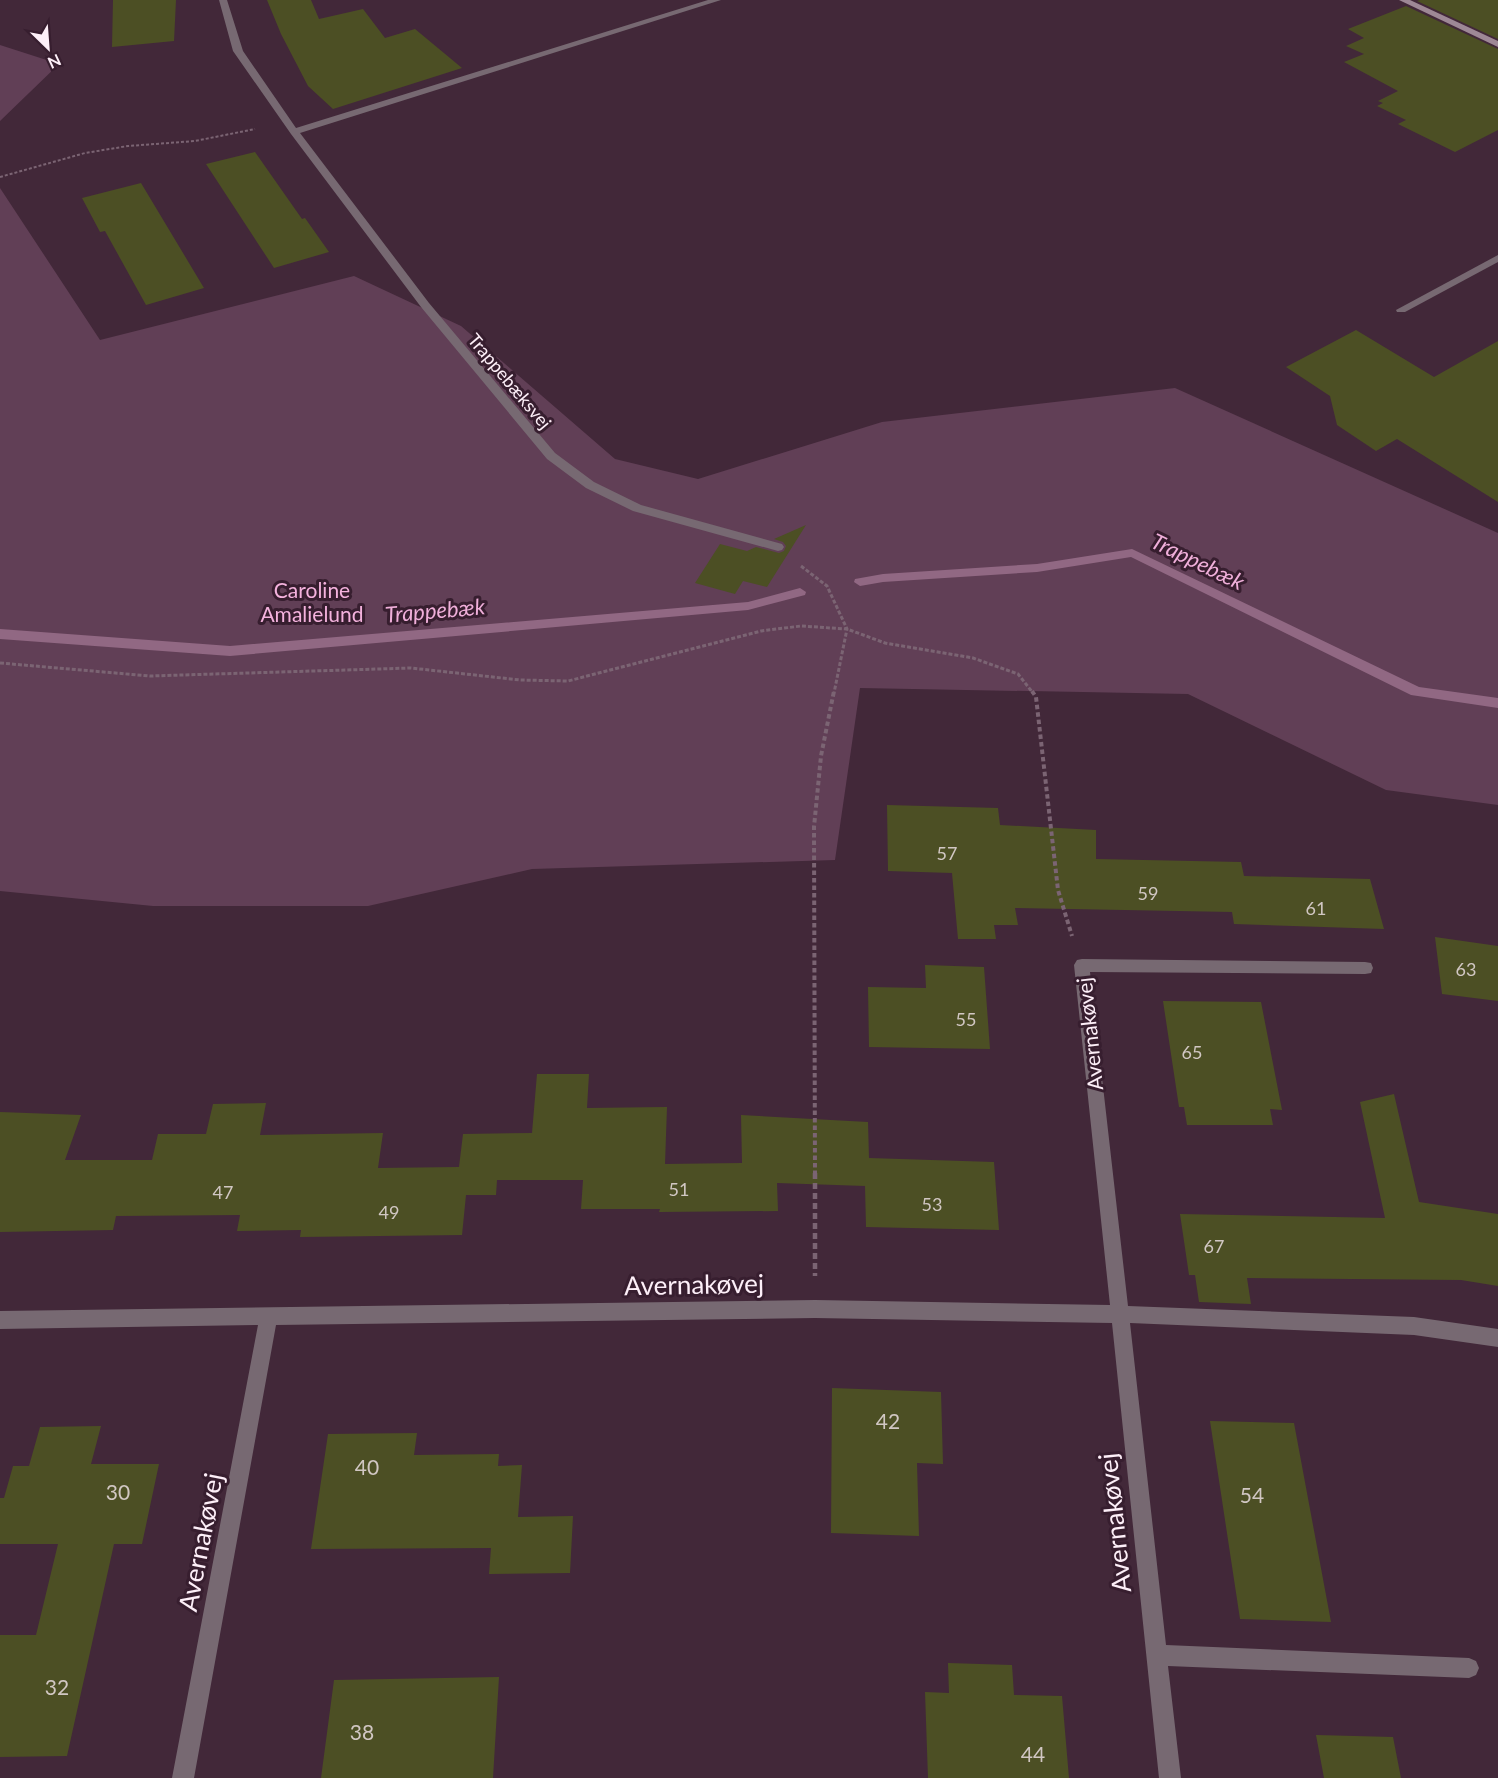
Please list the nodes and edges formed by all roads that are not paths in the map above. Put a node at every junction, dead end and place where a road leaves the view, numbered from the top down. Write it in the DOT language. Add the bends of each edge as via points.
graph roads {
  1 [pos="224,0"];
  2 [pos="717,0"];
  3 [pos="1403,0"];
  4 [pos="1498,44"];
  5 [pos="290,127"];
  6 [pos="1498,258"];
  7 [pos="1401,310"];
  8 [pos="778,547"];
  9 [pos="1365,968"];
  10 [pos="1118,1314"];
  11 [pos="269,1315"];
  12 [pos="0,1320"];
  13 [pos="1498,1338"];
  14 [pos="1156,1655"];
  15 [pos="1469,1668"];
  16 [pos="183,1778"];
  17 [pos="1170,1778"];
  1 -- 5 [label="street, Trappebæksvej" via="238,51"];
  2 -- 5 [label="street"];
  3 -- 4 [label="street"];
  5 -- 8 [label="street, Trappebæksvej" via="425,305 551,456 590,485 637,508"];
  6 -- 7 [label="street"];
  9 -- 10 [label="street, Avernakøvej" via="1082,965"];
  10 -- 11 [label="street, Avernakøvej" via="815,1309"];
  10 -- 13 [label="street, Avernakøvej" via="1414,1326"];
  10 -- 14 [label="street, Avernakøvej"];
  11 -- 12 [label="street, Avernakøvej"];
  11 -- 16 [label="street, Avernakøvej"];
  14 -- 15 [label="street"];
  14 -- 17 [label="street, Avernakøvej"];
}
